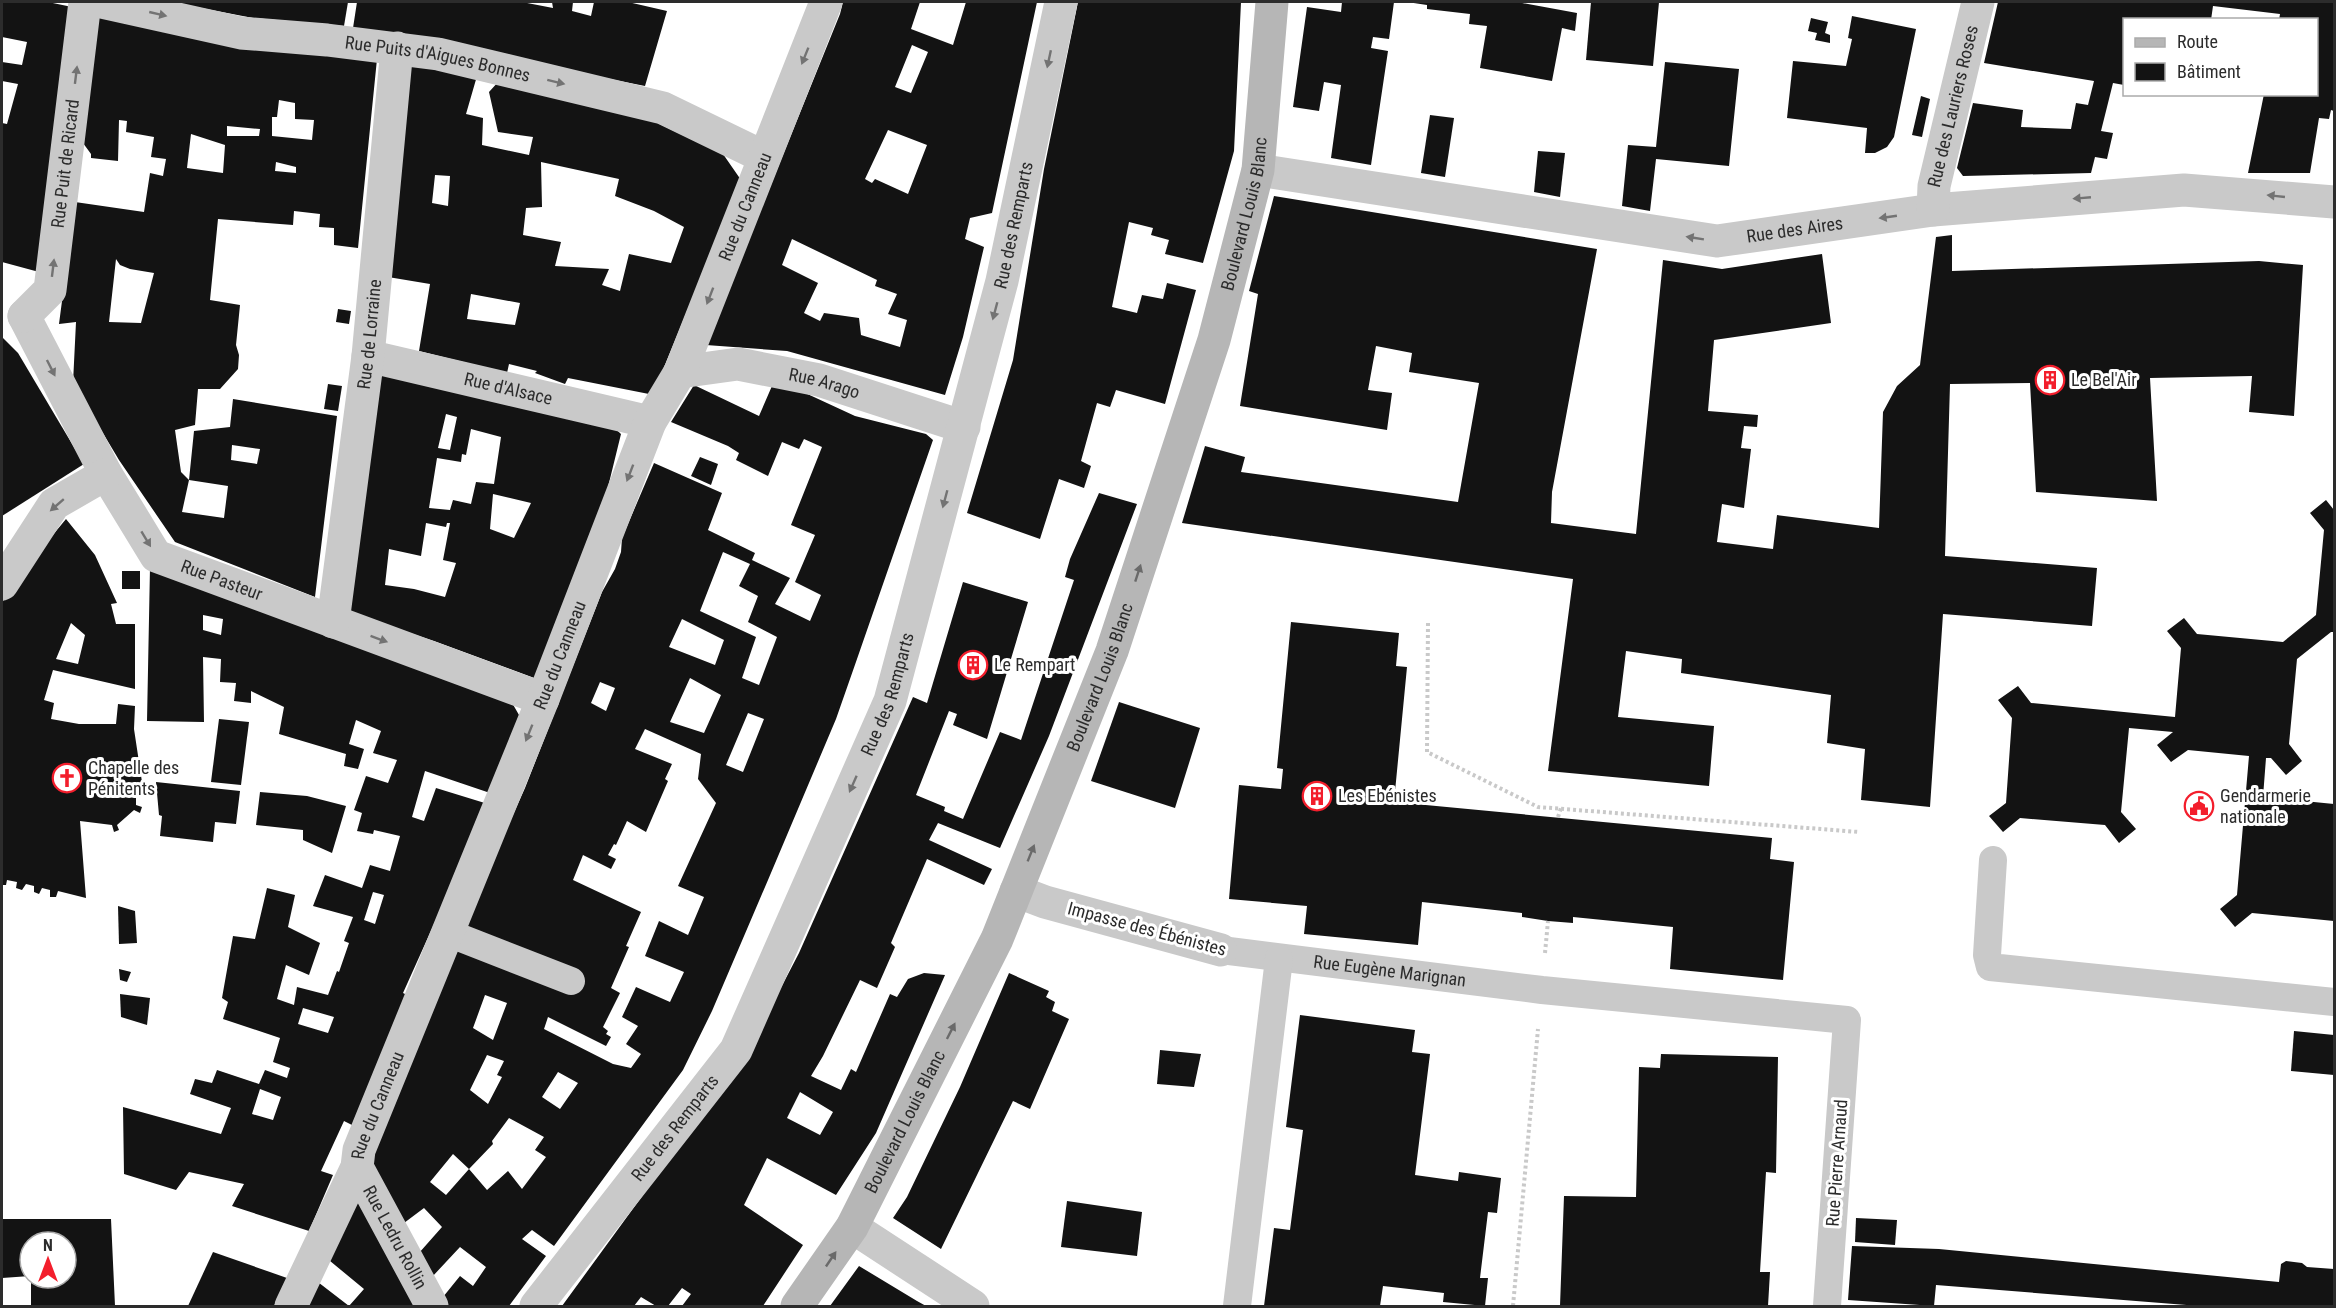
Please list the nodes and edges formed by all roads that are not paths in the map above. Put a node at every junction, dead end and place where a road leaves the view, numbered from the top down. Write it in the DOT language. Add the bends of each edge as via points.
graph roads {
  1 [pos="85,2"];
  2 [pos="101,2"];
  3 [pos="826,2"];
  4 [pos="1060,2"];
  5 [pos="1272,2"];
  6 [pos="1978,2"];
  7 [pos="397,48"];
  8 [pos="764,157"];
  9 [pos="1258,170"];
  10 [pos="2334,202"];
  11 [pos="1933,210"];
  12 [pos="13,310"];
  13 [pos="368,356"];
  14 [pos="680,372"];
  15 [pos="650,422"];
  16 [pos="964,427"];
  17 [pos="106,474"];
  18 [pos="2,584"];
  19 [pos="333,622"];
  20 [pos="543,699"];
  21 [pos="1993,860"];
  22 [pos="1016,891"];
  23 [pos="448,933"];
  24 [pos="1221,950"];
  25 [pos="1279,959"];
  26 [pos="571,981"];
  27 [pos="2334,1002"];
  28 [pos="1847,1020"];
  29 [pos="357,1167"];
  30 [pos="852,1227"];
  31 [pos="291,1306"];
  32 [pos="432,1306"];
  33 [pos="536,1306"];
  34 [pos="797,1306"];
  35 [pos="973,1306"];
  36 [pos="1237,1306"];
  37 [pos="1827,1306"];
  12 -- 1 [label="street, Rue Puit de Ricard, one-way" via="50,290"];
  2 -- 7 [label="street, Rue Puits d'Aigues Bonnes, one-way" via="241,33"];
  3 -- 8 [label="street, Rue du Canneau, one-way"];
  4 -- 16 [label="street, Rue des Remparts, one-way" via="1002,281"];
  5 -- 9 [label="main road, Boulevard Louis Blanc"];
  6 -- 11 [label="street, Rue des Lauriers Roses" via="1934,186"];
  7 -- 8 [label="street, Rue Puits d'Aigues Bonnes, one-way" via="438,54 663,108"];
  7 -- 13 [label="street, Rue de Lorraine"];
  8 -- 14 [label="street, Rue du Canneau, one-way"];
  11 -- 9 [label="street, Rue des Aires, one-way" via="1717,241"];
  22 -- 9 [label="main road, Boulevard Louis Blanc, one-way" via="1115,640 1214,340"];
  10 -- 11 [label="street, Rue des Aires, one-way" via="2184,190"];
  12 -- 17 [label="street, Rue Pasteur, one-way"];
  13 -- 15 [label="street, Rue d'Alsace"];
  13 -- 19 [label="street, Rue de Lorraine"];
  14 -- 15 [label="street, Rue du Canneau"];
  14 -- 16 [label="street, Rue Arago" via="738,364 819,380"];
  15 -- 20 [label="street, Rue du Canneau, one-way"];
  16 -- 33 [label="street, Rue des Remparts, one-way" via="890,701 736,1050"];
  17 -- 18 [label="street, one-way" via="54,504"];
  17 -- 19 [label="street, Rue Pasteur, one-way" via="156,556"];
  19 -- 20 [label="street, Rue Pasteur, one-way"];
  20 -- 23 [label="street, Rue du Canneau, one-way"];
  21 -- 27 [label="lane" via="1987,955 1990,967"];
  22 -- 24 [label="street, Impasse des Ébénistes"];
  30 -- 22 [label="main road, Boulevard Louis Blanc, one-way" via="997,939"];
  23 -- 26 [label="lane"];
  23 -- 29 [label="street, Rue du Canneau" via="359,1150"];
  24 -- 25 [label="lane, Impasse des Ébénistes"];
  25 -- 28 [label="lane, Rue Eugène Marignan"];
  25 -- 36 [label="lane"];
  28 -- 37 [label="lane, Rue Pierre Arnaud"];
  29 -- 31 [label="street, Rue du Canneau"];
  29 -- 32 [label="street, Rue Ledru Rollin"];
  34 -- 30 [label="main road, Boulevard Louis Blanc, one-way"];
  30 -- 35 [label="street"];
}
